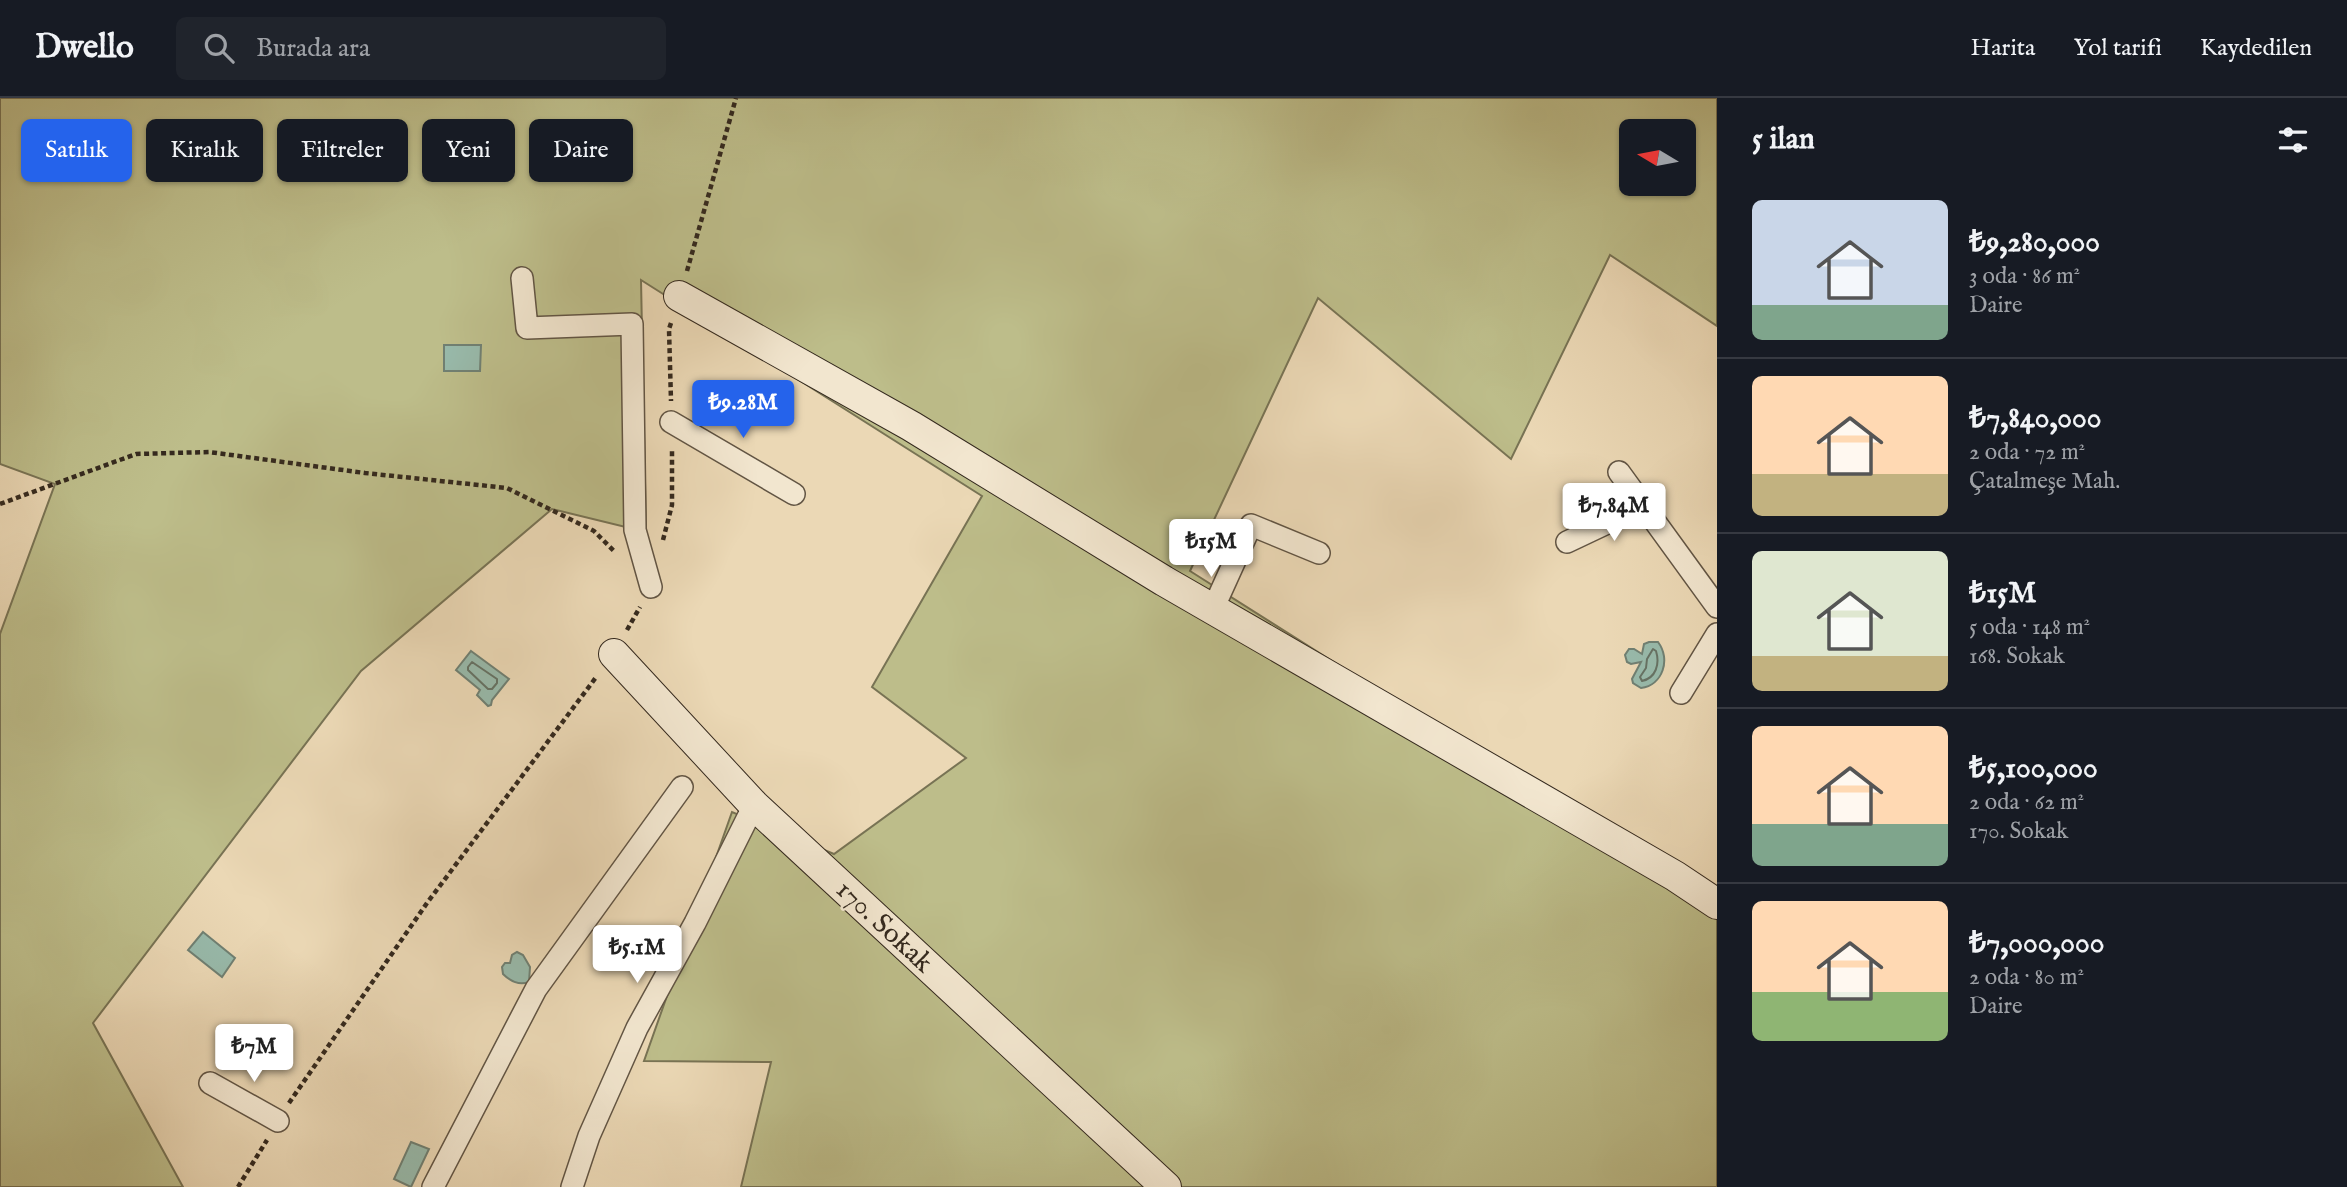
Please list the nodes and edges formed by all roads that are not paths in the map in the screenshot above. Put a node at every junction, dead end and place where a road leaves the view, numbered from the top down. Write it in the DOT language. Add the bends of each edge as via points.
graph roads {
  1 [pos="522,278"];
  2 [pos="679,296"];
  3 [pos="671,422"];
  4 [pos="1619,472"];
  5 [pos="794,494"];
  6 [pos="1643,506"];
  7 [pos="1567,542"];
  8 [pos="1319,554"];
  9 [pos="651,587"];
  10 [pos="1717,607"];
  11 [pos="1213,609"];
  12 [pos="1717,634"];
  13 [pos="614,654"];
  14 [pos="1681,693"];
  15 [pos="682,787"];
  16 [pos="754,805"];
  17 [pos="1717,904"];
  18 [pos="210,1083"];
  19 [pos="278,1121"];
  20 [pos="433,1187"];
  21 [pos="572,1187"];
  22 [pos="1166,1187"];
  1 -- 9 [label="street" via="527,328 632,324 635,530"];
  2 -- 11 [label="street" via="911,426"];
  3 -- 5 [label="street"];
  4 -- 6 [label="street"];
  6 -- 7 [label="street"];
  6 -- 10 [label="street"];
  8 -- 11 [label="street" via="1251,525"];
  11 -- 17 [label="street"];
  12 -- 14 [label="street"];
  13 -- 16 [label="street, 170. Sokak"];
  15 -- 20 [label="street" via="536,989"];
  16 -- 21 [label="street" via="638,1028 589,1136"];
  16 -- 22 [label="street, 170. Sokak"];
  18 -- 19 [label="street"];
}
